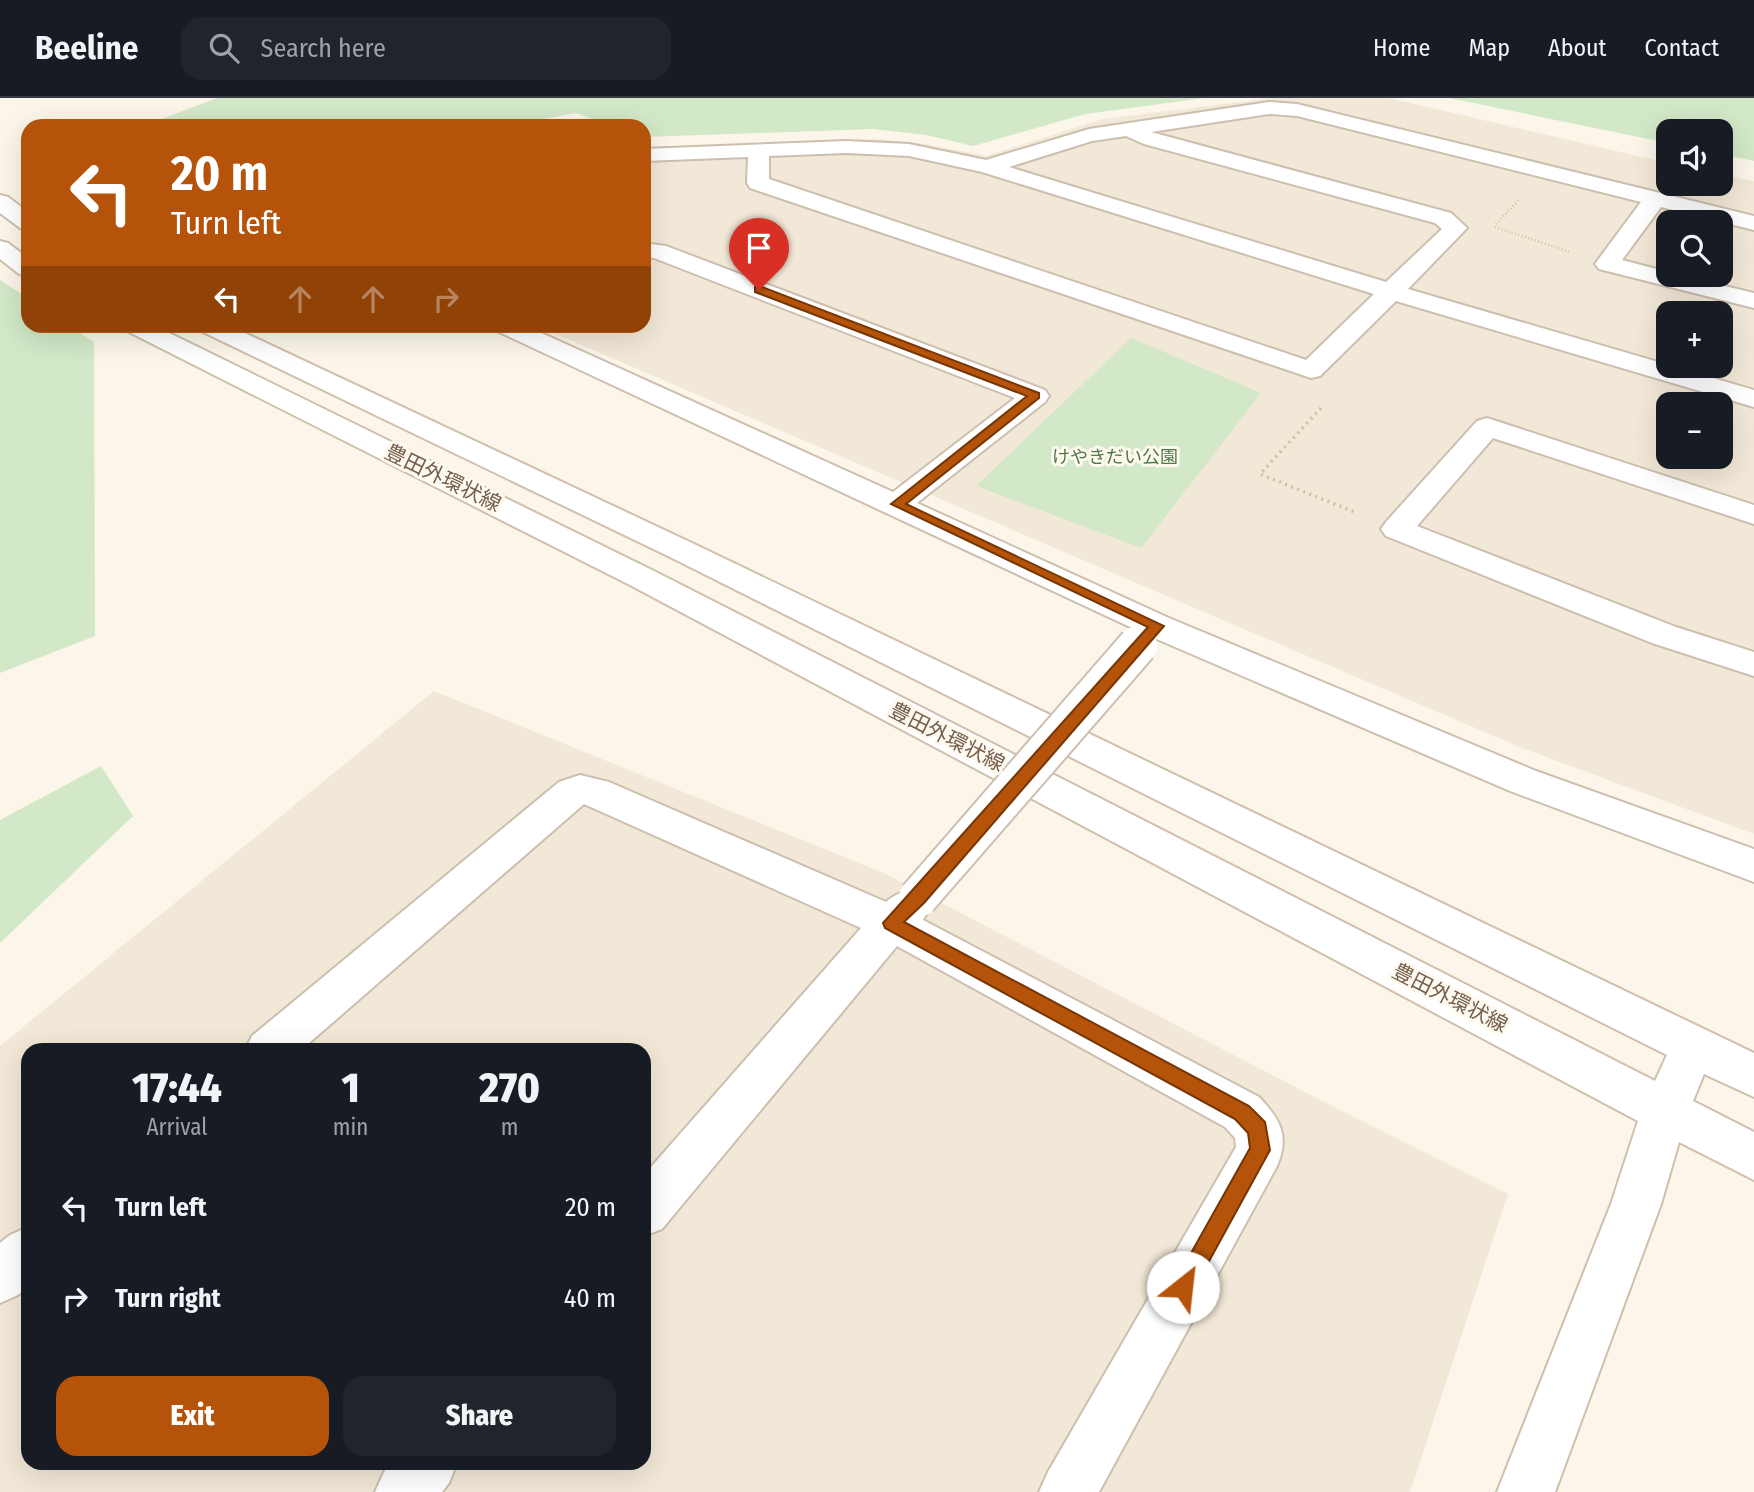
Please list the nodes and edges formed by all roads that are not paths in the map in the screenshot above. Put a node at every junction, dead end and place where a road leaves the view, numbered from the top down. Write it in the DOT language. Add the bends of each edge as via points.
graph roads {
  1 [pos="1129,129"];
  2 [pos="759,150"];
  3 [pos="651,159"];
  4 [pos="987,167"];
  5 [pos="1654,199"];
  6 [pos="0,202"];
  7 [pos="21,218"];
  8 [pos="1754,223"];
  9 [pos="0,248"];
  10 [pos="651,250"];
  11 [pos="21,264"];
  12 [pos="1392,292"];
  13 [pos="1754,301"];
  14 [pos="150,333"];
  15 [pos="225,333"];
  16 [pos="531,333"];
  17 [pos="1754,399"];
  18 [pos="897,504"];
  19 [pos="1754,515"];
  20 [pos="1148,635"];
  21 [pos="1754,664"];
  22 [pos="1754,866"];
  23 [pos="905,911"];
  24 [pos="276,1043"];
  25 [pos="1694,1046"];
  26 [pos="1754,1076"];
  27 [pos="1664,1112"];
  28 [pos="1754,1157"];
  29 [pos="651,1204"];
  30 [pos="21,1259"];
  31 [pos="0,1277"];
  32 [pos="423,1470"];
  33 [pos="404,1492"];
  34 [pos="1068,1492"];
  35 [pos="1525,1492"];
  1 -- 4 [label="street" via="1089,135"];
  1 -- 5 [label="street" via="1269,108 1297,110"];
  1 -- 12 [label="street" via="1151,140 1443,218 1456,228"];
  2 -- 3 [label="street"];
  2 -- 4 [label="street" via="909,150"];
  2 -- 12 [label="street" via="758,183 1311,370"];
  4 -- 12 [label="street"];
  5 -- 8 [label="street"];
  5 -- 13 [label="street" via="1607,264"];
  6 -- 7 [label="street"];
  9 -- 11 [label="street"];
  10 -- 18 [label="street" via="1035,396"];
  12 -- 17 [label="street"];
  14 -- 27 [label="street, 豊田外環状線" via="642,578"];
  15 -- 25 [label="street, 豊田外環状線" via="693,556"];
  16 -- 18 [label="street"];
  18 -- 20 [label="street"];
  19 -- 21 [label="street" via="1487,427 1397,529 1664,635"];
  20 -- 22 [label="street"];
  20 -- 23 [label="street, bridge"];
  23 -- 24 [label="street" via="580,789"];
  23 -- 29 [label="street"];
  23 -- 34 [label="street" via="1242,1112 1258,1129 1260,1150"];
  25 -- 26 [label="street, 豊田外環状線"];
  25 -- 27 [label="street"];
  27 -- 28 [label="street, 豊田外環状線"];
  27 -- 35 [label="street" via="1636,1204"];
  30 -- 31 [label="street"];
  32 -- 33 [label="street"];
}
